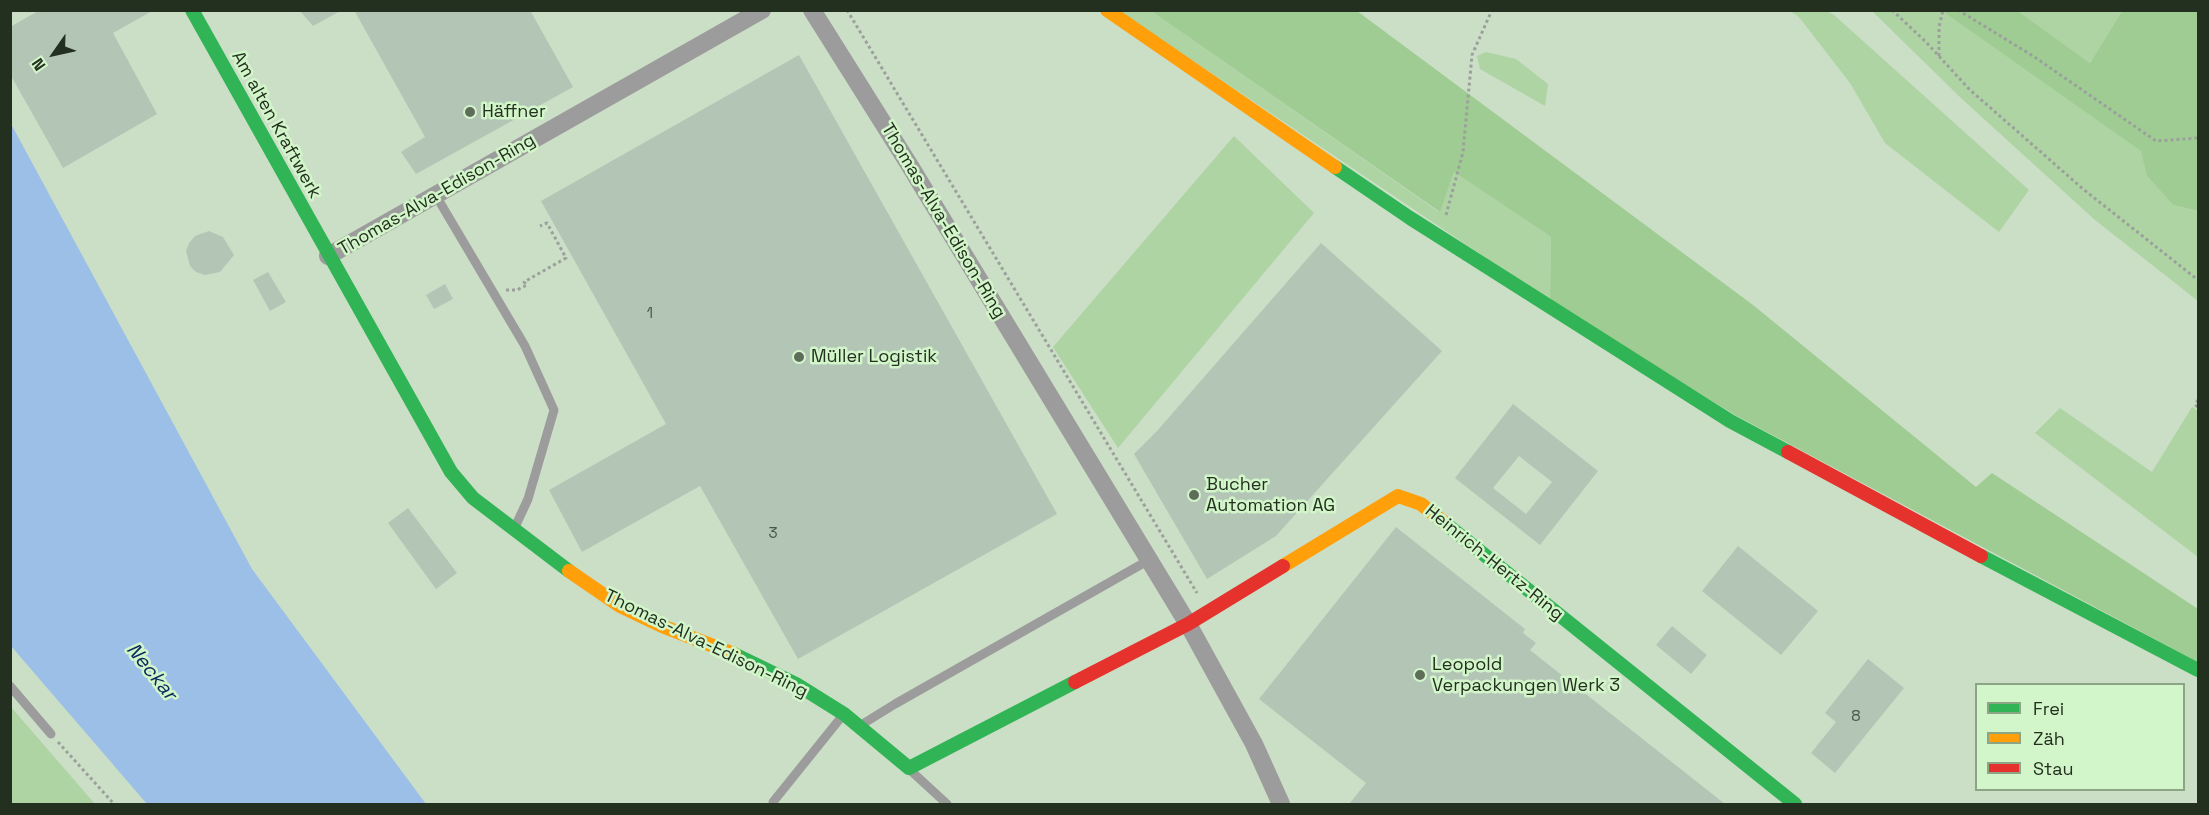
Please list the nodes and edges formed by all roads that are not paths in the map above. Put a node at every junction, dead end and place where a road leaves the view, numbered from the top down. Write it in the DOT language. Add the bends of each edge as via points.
graph roads {
  1 [pos="192,10"];
  2 [pos="762,10"];
  3 [pos="812,10"];
  4 [pos="1107,10"];
  5 [pos="435,194"];
  6 [pos="328,256"];
  7 [pos="514,529"];
  8 [pos="1149,560"];
  9 [pos="1188,624"];
  10 [pos="2199,670"];
  11 [pos="10,686"];
  12 [pos="844,714"];
  13 [pos="859,727"];
  14 [pos="51,734"];
  15 [pos="909,768"];
  16 [pos="773,802"];
  17 [pos="947,804"];
  18 [pos="1281,804"];
  19 [pos="1795,804"];
  1 -- 6 [label="street, Am alten Kraftwerk"];
  2 -- 5 [label="street, Thomas-Alva-Edison-Ring"];
  3 -- 8 [label="street, Thomas-Alva-Edison-Ring"];
  4 -- 10 [label="street" via="1410,218 1730,421"];
  5 -- 6 [label="street, Thomas-Alva-Edison-Ring"];
  5 -- 7 [label="lane" via="525,346 554,410 528,500"];
  6 -- 7 [label="street, Thomas-Alva-Edison-Ring" via="451,472 473,498"];
  7 -- 12 [label="street, Thomas-Alva-Edison-Ring" via="620,606 744,658"];
  8 -- 9 [label="street, Thomas-Alva-Edison-Ring"];
  8 -- 13 [label="lane"];
  9 -- 15 [label="street"];
  9 -- 18 [label="street" via="1254,744"];
  9 -- 19 [label="street, Heinrich-Hertz-Ring" via="1398,496 1421,504"];
  11 -- 14 [label="lane"];
  12 -- 13 [label="street, Thomas-Alva-Edison-Ring"];
  12 -- 16 [label="lane"];
  13 -- 15 [label="street, Thomas-Alva-Edison-Ring"];
  15 -- 17 [label="lane"];
}
